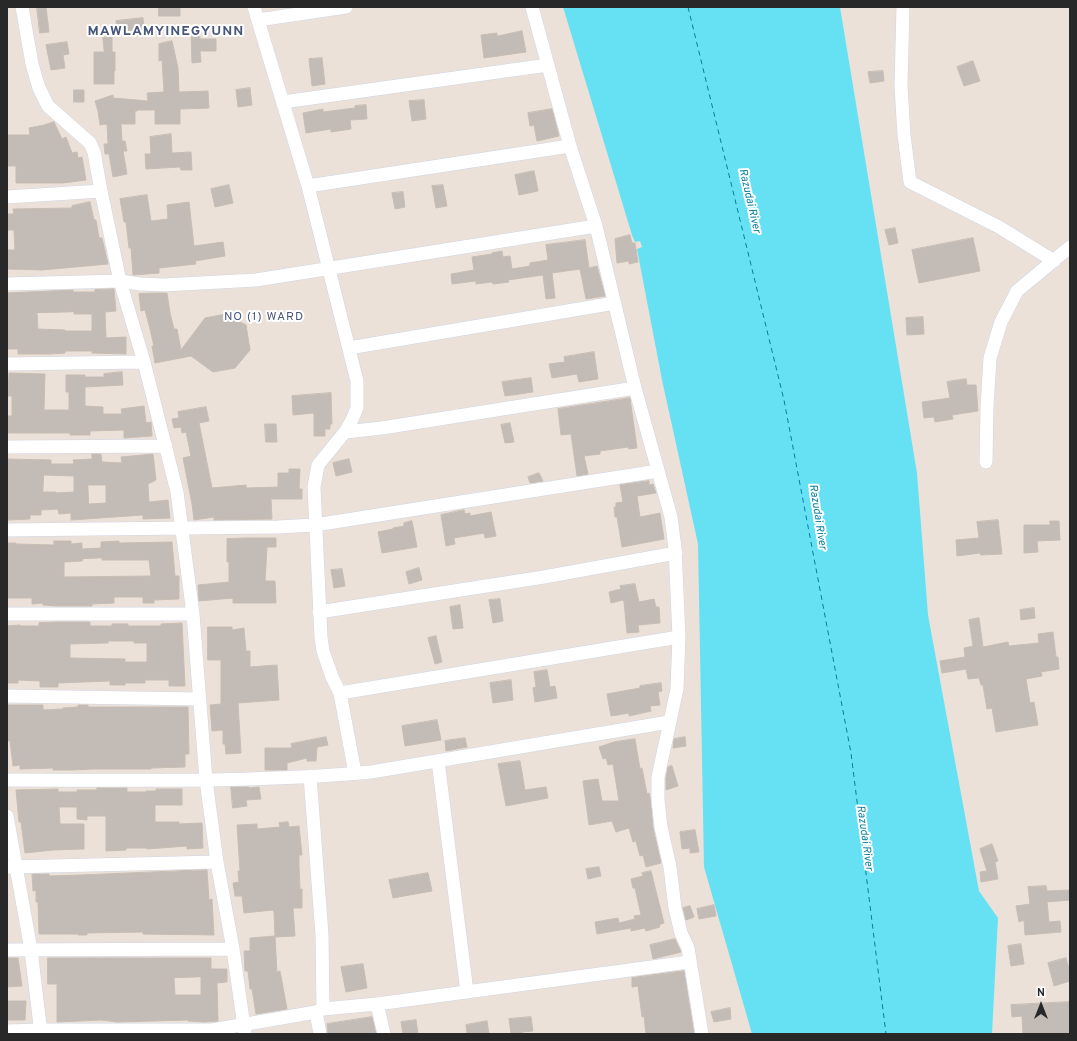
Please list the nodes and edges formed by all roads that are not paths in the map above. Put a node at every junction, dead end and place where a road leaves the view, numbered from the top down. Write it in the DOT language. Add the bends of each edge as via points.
graph roads {
  1 [pos="22,7"];
  2 [pos="254,7"];
  3 [pos="346,7"];
  4 [pos="532,7"];
  5 [pos="903,7"];
  6 [pos="258,20"];
  7 [pos="548,65"];
  8 [pos="282,102"];
  9 [pos="570,146"];
  10 [pos="308,186"];
  11 [pos="101,191"];
  12 [pos="7,197"];
  13 [pos="596,226"];
  14 [pos="1070,247"];
  15 [pos="1054,261"];
  16 [pos="329,268"];
  17 [pos="120,281"];
  18 [pos="7,284"];
  19 [pos="615,303"];
  20 [pos="349,348"];
  21 [pos="144,362"];
  22 [pos="7,364"];
  23 [pos="635,388"];
  24 [pos="345,432"];
  25 [pos="166,446"];
  26 [pos="7,447"];
  27 [pos="986,462"];
  28 [pos="658,471"];
  29 [pos="315,525"];
  30 [pos="183,528"];
  31 [pos="7,530"];
  32 [pos="676,553"];
  33 [pos="319,612"];
  34 [pos="7,614"];
  35 [pos="193,614"];
  36 [pos="679,637"];
  37 [pos="340,693"];
  38 [pos="7,696"];
  39 [pos="199,699"];
  40 [pos="669,722"];
  41 [pos="438,760"];
  42 [pos="355,773"];
  43 [pos="310,776"];
  44 [pos="7,780"];
  45 [pos="206,780"];
  46 [pos="7,816"];
  47 [pos="217,862"];
  48 [pos="12,867"];
  49 [pos="233,949"];
  50 [pos="7,950"];
  51 [pos="31,950"];
  52 [pos="689,962"];
  53 [pos="467,992"];
  54 [pos="378,1004"];
  55 [pos="320,1010"];
  56 [pos="244,1030"];
  57 [pos="7,1032"];
  58 [pos="40,1032"];
  59 [pos="320,1034"];
  60 [pos="384,1034"];
  61 [pos="702,1034"];
  1 -- 11 [label="street" via="39,88 48,106 90,143"];
  2 -- 6 [label="street"];
  3 -- 6 [label="street"];
  4 -- 7 [label="street"];
  5 -- 15 [label="street" via="901,86 910,182 998,227"];
  6 -- 8 [label="street"];
  7 -- 8 [label="street"];
  7 -- 9 [label="street"];
  8 -- 10 [label="street"];
  9 -- 10 [label="street"];
  9 -- 13 [label="street"];
  10 -- 16 [label="street"];
  11 -- 12 [label="street"];
  11 -- 17 [label="street"];
  13 -- 16 [label="street"];
  13 -- 19 [label="street"];
  14 -- 15 [label="street"];
  15 -- 27 [label="street" via="1017,291 1001,322 990,358"];
  16 -- 17 [label="street" via="256,280 164,285"];
  16 -- 20 [label="street"];
  17 -- 18 [label="street"];
  17 -- 21 [label="street"];
  19 -- 20 [label="street"];
  19 -- 23 [label="street"];
  20 -- 24 [label="street" via="357,381 358,402"];
  21 -- 22 [label="street"];
  21 -- 25 [label="street"];
  23 -- 24 [label="street"];
  23 -- 28 [label="street"];
  24 -- 29 [label="street" via="318,465 314,487"];
  25 -- 26 [label="street"];
  25 -- 30 [label="street"];
  28 -- 29 [label="street"];
  28 -- 32 [label="street" via="671,517"];
  29 -- 30 [label="street" via="278,528"];
  29 -- 33 [label="street"];
  30 -- 31 [label="street"];
  30 -- 35 [label="street"];
  32 -- 33 [label="street" via="544,577"];
  32 -- 36 [label="street"];
  33 -- 37 [label="street" via="323,651"];
  34 -- 35 [label="street"];
  35 -- 39 [label="street"];
  36 -- 37 [label="street"];
  36 -- 40 [label="street" via="676,689"];
  37 -- 42 [label="street"];
  38 -- 39 [label="street"];
  39 -- 45 [label="street"];
  40 -- 41 [label="street"];
  40 -- 52 [label="street" via="658,777 658,800 676,908 681,933 688,948"];
  41 -- 42 [label="street"];
  41 -- 53 [label="street"];
  42 -- 43 [label="street"];
  43 -- 45 [label="street"];
  43 -- 55 [label="street" via="322,934"];
  44 -- 45 [label="street"];
  45 -- 47 [label="street"];
  46 -- 48 [label="street"];
  47 -- 48 [label="street"];
  47 -- 49 [label="street"];
  48 -- 51 [label="street"];
  49 -- 51 [label="street"];
  49 -- 56 [label="street"];
  50 -- 51 [label="street"];
  51 -- 58 [label="street"];
  52 -- 53 [label="street"];
  52 -- 61 [label="street"];
  53 -- 54 [label="street"];
  54 -- 55 [label="street"];
  54 -- 60 [label="street"];
  55 -- 56 [label="street"];
  55 -- 59 [label="street"];
  56 -- 58 [label="street"];
  57 -- 58 [label="street"];
}
